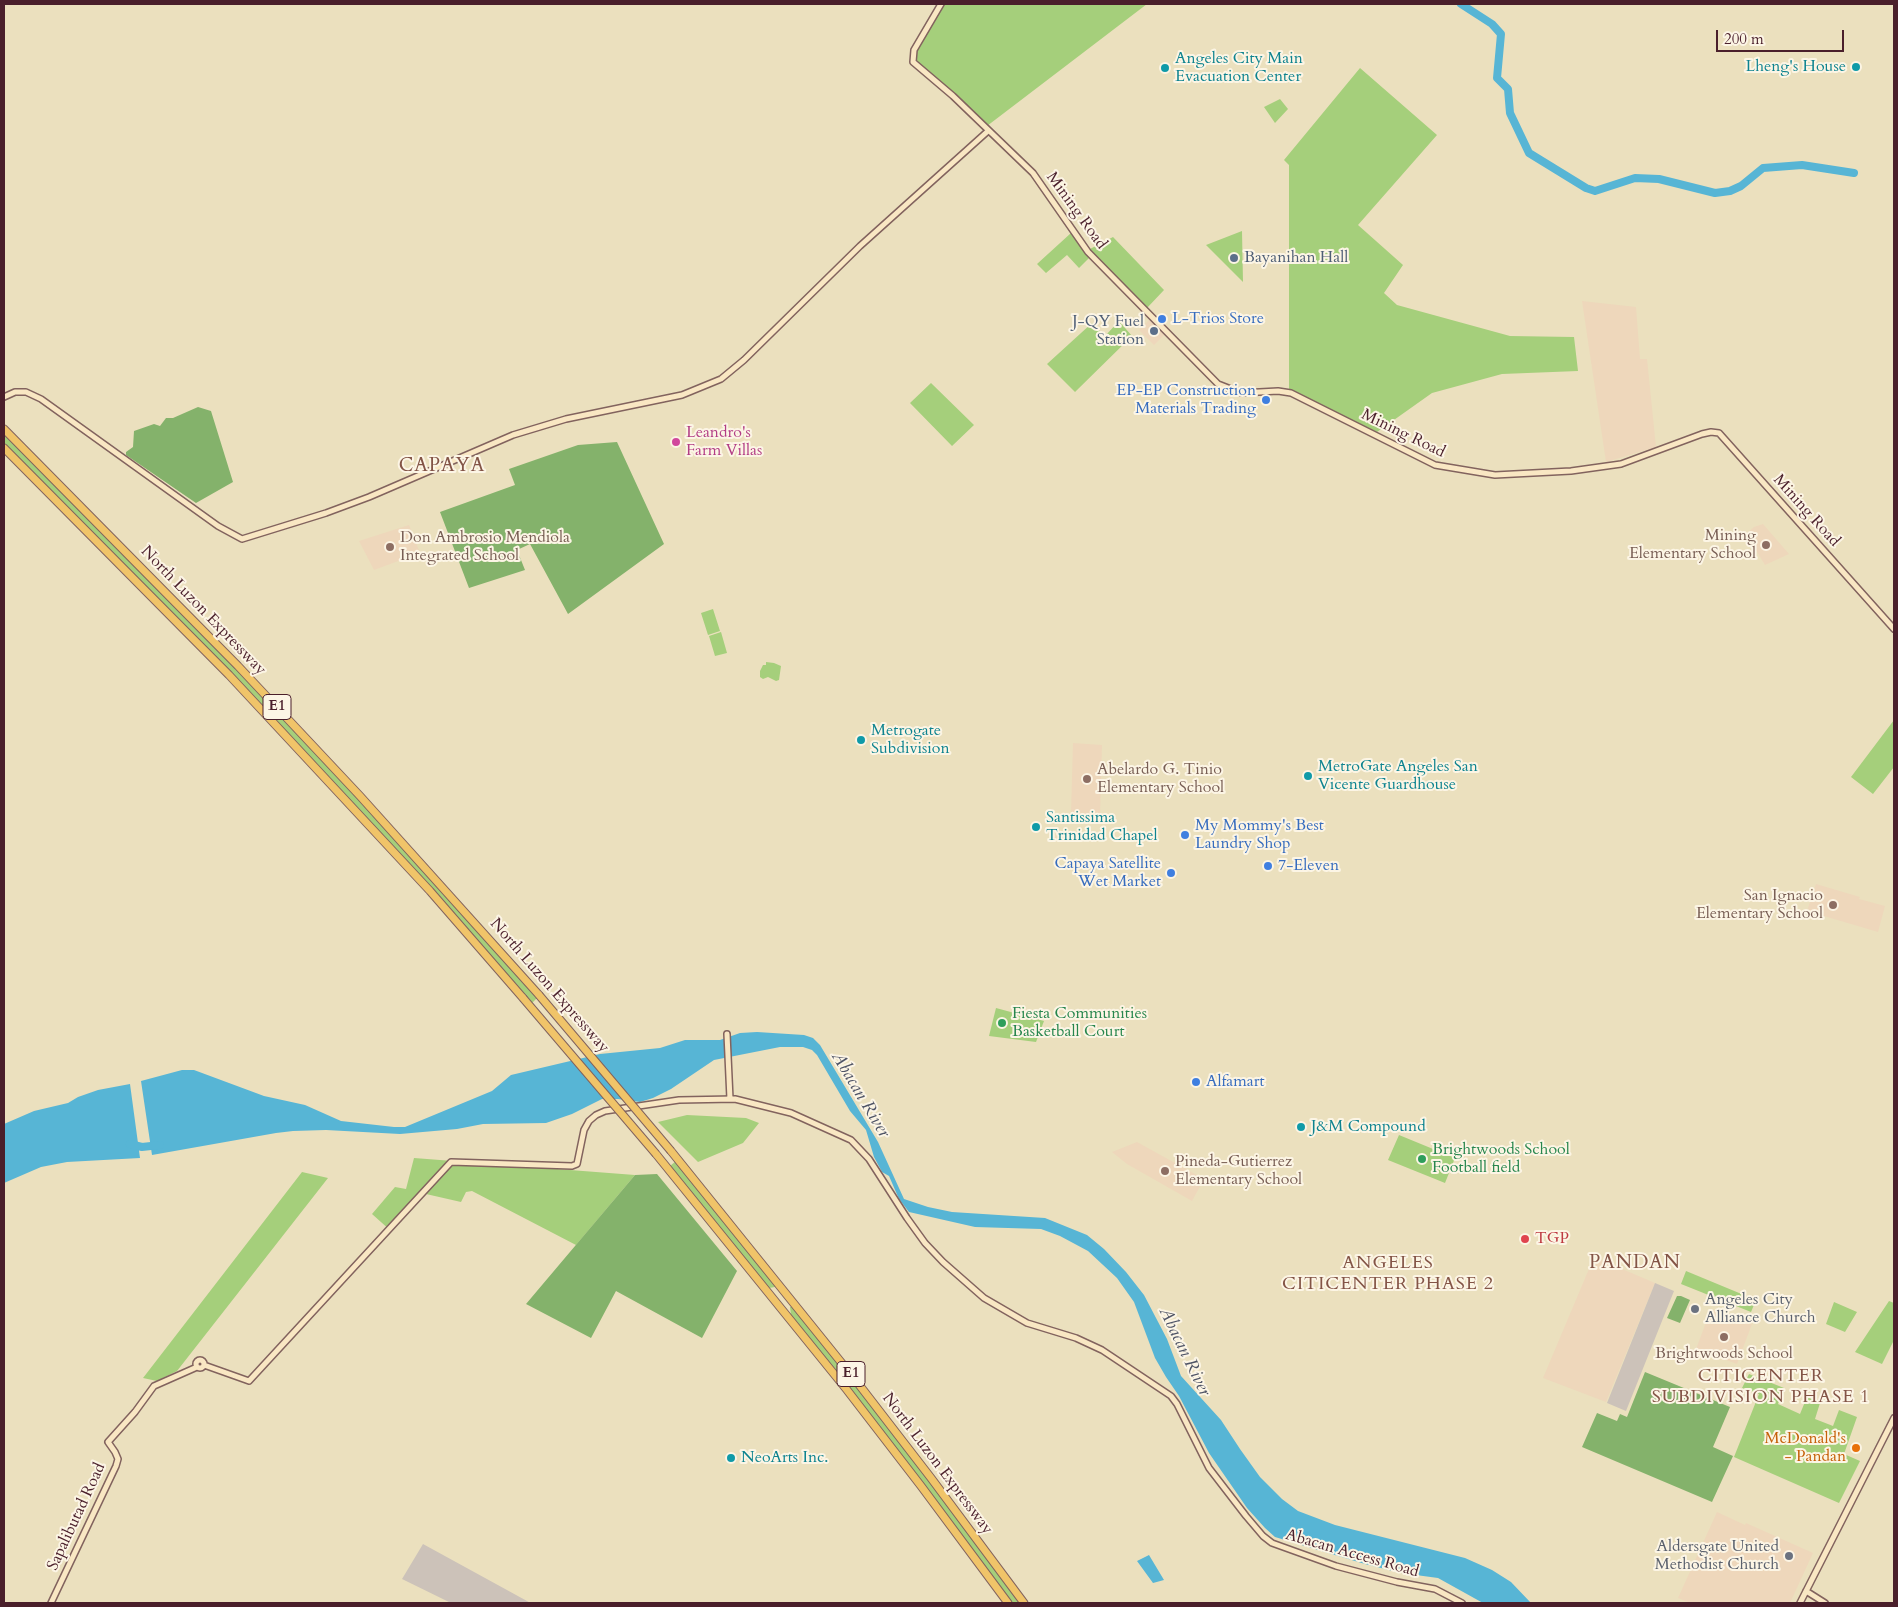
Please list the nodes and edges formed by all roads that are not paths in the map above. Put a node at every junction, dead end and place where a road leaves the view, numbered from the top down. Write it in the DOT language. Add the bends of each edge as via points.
graph roads {
  1 [pos="942,4"];
  2 [pos="988,131"];
  3 [pos="4,397"];
  4 [pos="4,430"];
  5 [pos="4,448"];
  6 [pos="1894,629"];
  7 [pos="727,1035"];
  8 [pos="730,1096"];
  9 [pos="1894,1418"];
  10 [pos="108,1442"];
  11 [pos="1806,1592"];
  12 [pos="51,1603"];
  13 [pos="1008,1603"];
  14 [pos="1024,1603"];
  15 [pos="1462,1603"];
  16 [pos="1800,1603"];
  17 [pos="1825,1603"];
  1 -- 2 [label="street" via="914,50 913,62"];
  2 -- 3 [label="street" via="860,246 721,379 682,395 566,419 513,435 326,513 242,539 218,526 41,399 26,392"];
  2 -- 6 [label="street, Mining Road" via="1033,173 1088,252 1209,377 1225,389 1247,394 1291,393 1435,466 1495,475 1621,464 1702,434 1719,433"];
  4 -- 14 [label="highway, North Luzon Expressway / E1, bridge" via="238,666 374,810 539,995 671,1151 857,1382"];
  5 -- 13 [label="highway, North Luzon Expressway / E1, bridge" via="235,682 430,891 656,1154 847,1390"];
  7 -- 8 [label="street"];
  8 -- 10 [label="street, Abacan Access Road" via="605,1111 589,1122 583,1135 578,1164 572,1166 451,1162 248,1381 198,1360 197,1367 154,1386"];
  8 -- 15 [label="street, Abacan Access Road" via="791,1113 851,1140 869,1159 925,1243 984,1298 1027,1323 1102,1350 1171,1396 1209,1468 1251,1523 1272,1544 1336,1566 1435,1589"];
  9 -- 11 [label="street"];
  10 -- 12 [label="street, Sapalibutad Road" via="118,1459 116,1466"];
  11 -- 16 [label="street"];
  11 -- 17 [label="street"];
}
